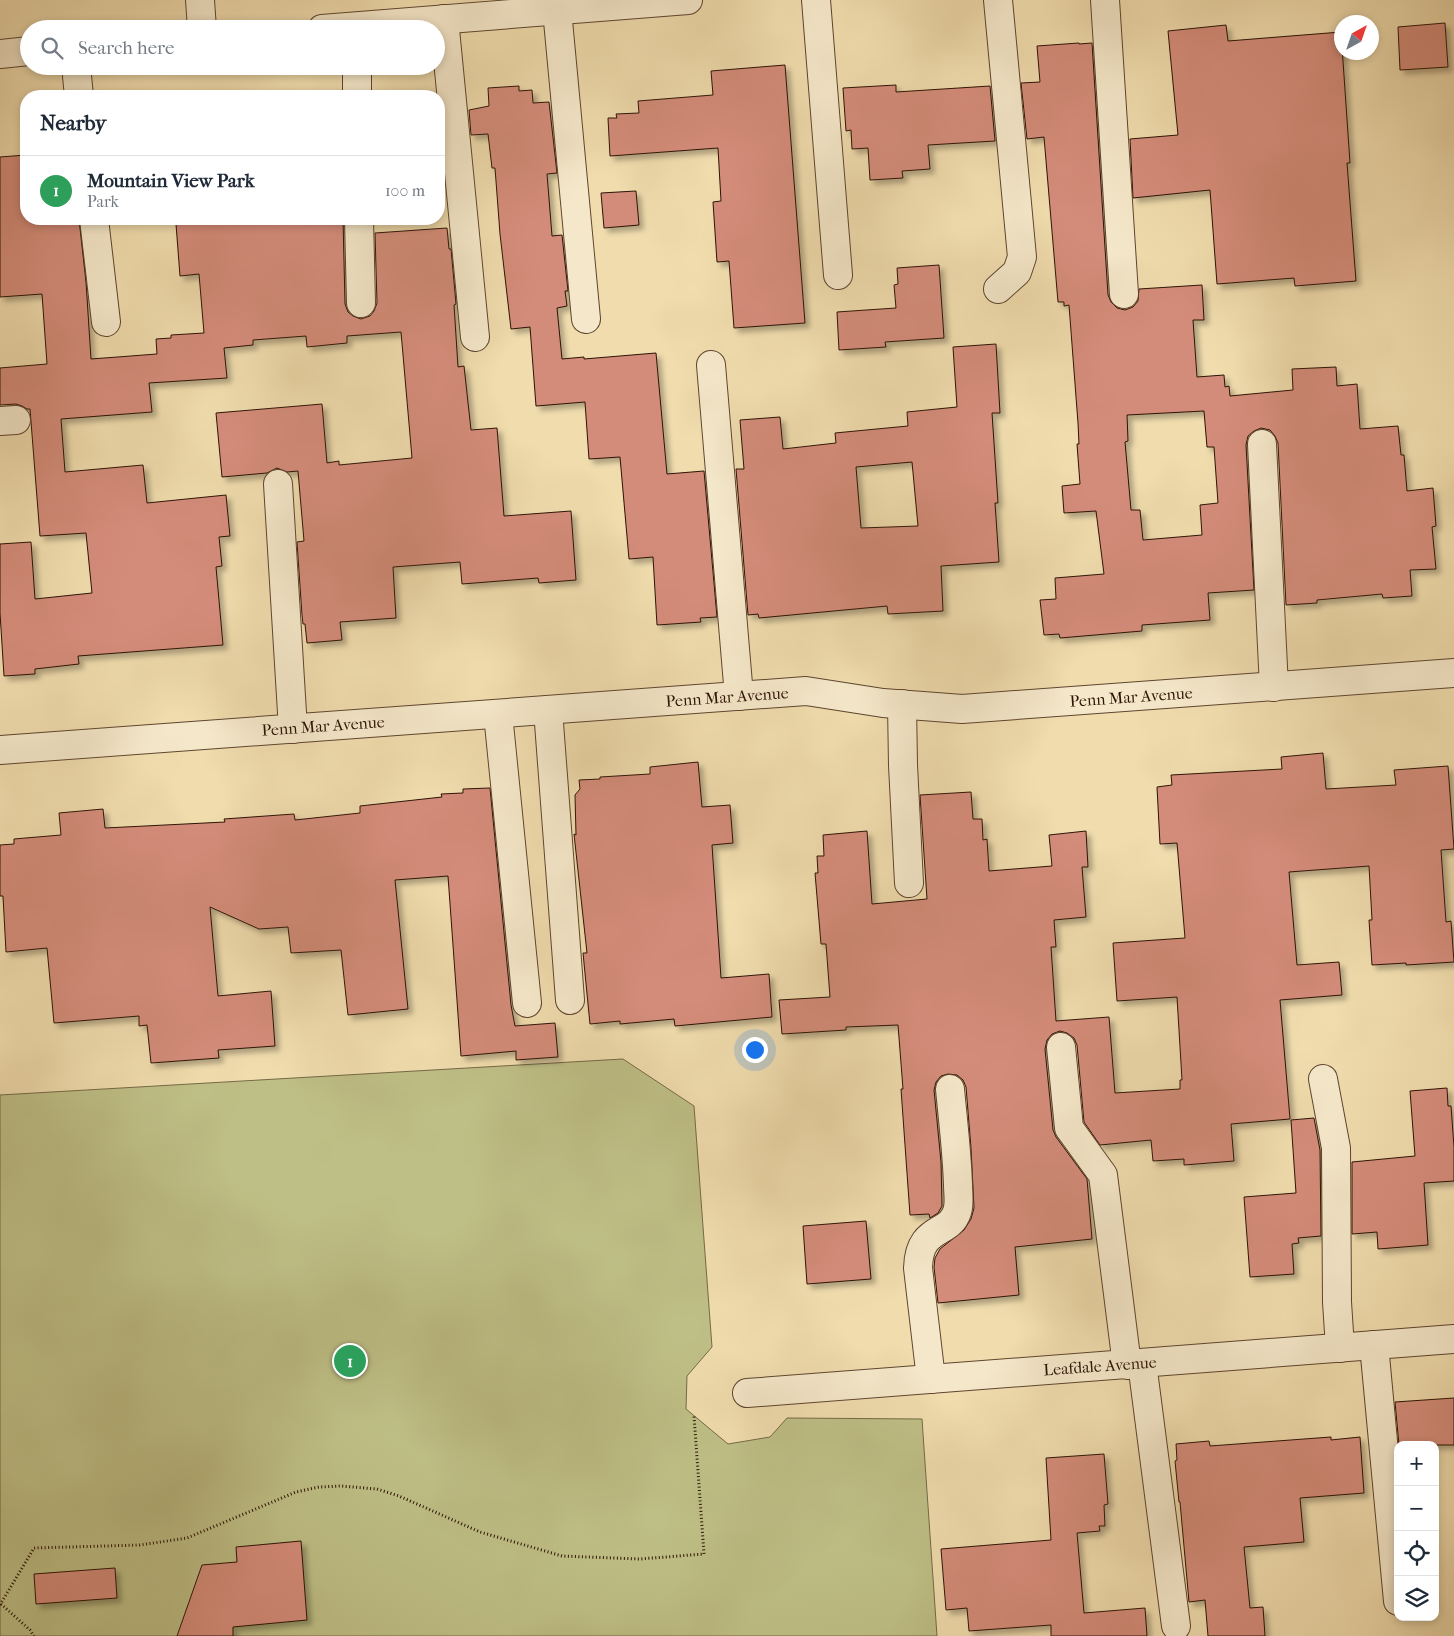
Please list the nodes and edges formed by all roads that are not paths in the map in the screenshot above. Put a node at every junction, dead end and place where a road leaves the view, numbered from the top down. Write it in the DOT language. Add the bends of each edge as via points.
graph roads {
  1 [pos="200,0"];
  2 [pos="688,0"];
  3 [pos="816,0"];
  4 [pos="998,0"];
  5 [pos="1106,0"];
  6 [pos="606,3"];
  7 [pos="558,10"];
  8 [pos="427,13"];
  9 [pos="201,20"];
  10 [pos="392,20"];
  11 [pos="20,52"];
  12 [pos="0,54"];
  13 [pos="77,75"];
  14 [pos="357,75"];
  15 [pos="436,75"];
  16 [pos="78,90"];
  17 [pos="357,90"];
  18 [pos="438,90"];
  19 [pos="445,135"];
  20 [pos="95,225"];
  21 [pos="359,225"];
  22 [pos="838,275"];
  23 [pos="998,289"];
  24 [pos="1124,294"];
  25 [pos="361,303"];
  26 [pos="586,319"];
  27 [pos="106,322"];
  28 [pos="475,338"];
  29 [pos="711,365"];
  30 [pos="1262,444"];
  31 [pos="278,484"];
  32 [pos="1454,674"];
  33 [pos="1274,686"];
  34 [pos="739,696"];
  35 [pos="902,704"];
  36 [pos="548,710"];
  37 [pos="498,714"];
  38 [pos="293,728"];
  39 [pos="0,750"];
  40 [pos="909,882"];
  41 [pos="570,1000"];
  42 [pos="527,1004"];
  43 [pos="1061,1047"];
  44 [pos="1323,1079"];
  45 [pos="950,1090"];
  46 [pos="1454,1339"];
  47 [pos="1374,1345"];
  48 [pos="1340,1348"];
  49 [pos="1134,1364"];
  50 [pos="931,1379"];
  51 [pos="747,1393"];
  52 [pos="1396,1576"];
  53 [pos="1176,1626"];
  1 -- 9 [label="street"];
  2 -- 6 [label="street"];
  3 -- 22 [label="street"];
  4 -- 23 [label="street" via="1022,257 1017,272"];
  5 -- 24 [label="street"];
  6 -- 7 [label="street"];
  7 -- 8 [label="street"];
  7 -- 26 [label="street"];
  8 -- 10 [label="street"];
  11 -- 12 [label="street"];
  13 -- 16 [label="street"];
  14 -- 17 [label="street"];
  15 -- 18 [label="street"];
  19 -- 28 [label="street"];
  20 -- 27 [label="street"];
  21 -- 25 [label="street"];
  29 -- 34 [label="street"];
  30 -- 33 [label="street"];
  31 -- 38 [label="street"];
  32 -- 33 [label="street, Penn Mar Avenue"];
  33 -- 35 [label="street, Penn Mar Avenue" via="962,709"];
  34 -- 35 [label="street, Penn Mar Avenue" via="806,691"];
  34 -- 36 [label="street, Penn Mar Avenue"];
  35 -- 40 [label="street"];
  36 -- 37 [label="street, Penn Mar Avenue"];
  36 -- 41 [label="street"];
  37 -- 38 [label="street, Penn Mar Avenue"];
  37 -- 42 [label="street"];
  38 -- 39 [label="street, Penn Mar Avenue"];
  43 -- 49 [label="street" via="1069,1128 1103,1175"];
  44 -- 48 [label="street" via="1336,1148"];
  45 -- 50 [label="street" via="958,1212 953,1220 926,1240 918,1258"];
  46 -- 47 [label="street, Leafdale Avenue"];
  47 -- 48 [label="street, Leafdale Avenue"];
  47 -- 52 [label="street"];
  48 -- 49 [label="street, Leafdale Avenue"];
  49 -- 50 [label="street, Leafdale Avenue"];
  49 -- 53 [label="street"];
  50 -- 51 [label="street, Leafdale Avenue"];
}
